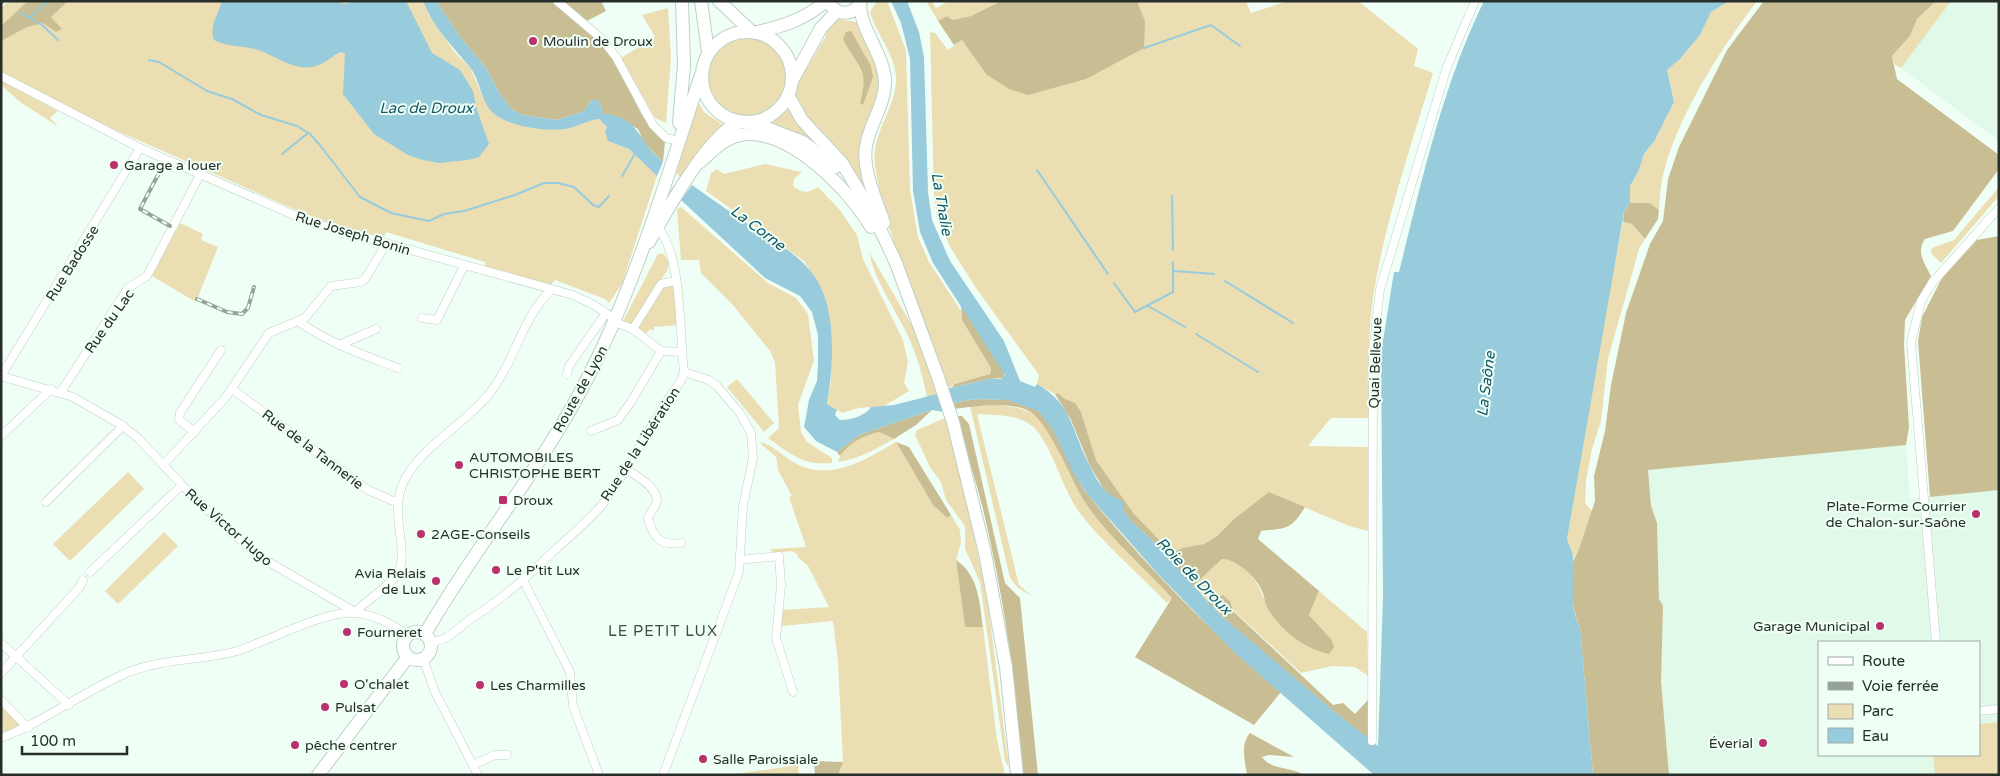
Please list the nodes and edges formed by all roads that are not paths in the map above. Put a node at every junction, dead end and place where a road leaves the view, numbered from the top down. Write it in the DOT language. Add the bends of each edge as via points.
graph roads {
  1 [pos="557,1"];
  2 [pos="682,1"];
  3 [pos="700,1"];
  4 [pos="719,1"];
  5 [pos="1475,1"];
  6 [pos="860,3"];
  7 [pos="830,4"];
  8 [pos="754,32"];
  9 [pos="708,52"];
  10 [pos="701,75"];
  11 [pos="1,76"];
  12 [pos="792,81"];
  13 [pos="788,95"];
  14 [pos="745,122"];
  15 [pos="675,140"];
  16 [pos="140,148"];
  17 [pos="700,162"];
  18 [pos="201,173"];
  19 [pos="848,175"];
  20 [pos="1999,208"];
  21 [pos="654,227"];
  22 [pos="386,244"];
  23 [pos="889,247"];
  24 [pos="464,266"];
  25 [pos="675,281"];
  26 [pos="906,289"];
  27 [pos="551,290"];
  28 [pos="422,318"];
  29 [pos="298,322"];
  30 [pos="620,324"];
  31 [pos="376,329"];
  32 [pos="632,329"];
  33 [pos="339,345"];
  34 [pos="221,350"];
  35 [pos="661,351"];
  36 [pos="682,352"];
  37 [pos="398,368"];
  38 [pos="684,372"];
  39 [pos="567,374"];
  40 [pos="1,376"];
  41 [pos="50,389"];
  42 [pos="232,389"];
  43 [pos="61,392"];
  44 [pos="123,426"];
  45 [pos="195,432"];
  46 [pos="591,432"];
  47 [pos="1,436"];
  48 [pos="163,465"];
  49 [pos="626,469"];
  50 [pos="182,486"];
  51 [pos="46,502"];
  52 [pos="398,503"];
  53 [pos="681,543"];
  54 [pos="740,560"];
  55 [pos="90,572"];
  56 [pos="83,580"];
  57 [pos="523,580"];
  58 [pos="355,612"];
  59 [pos="406,636"];
  60 [pos="427,638"];
  61 [pos="1936,641"];
  62 [pos="1,643"];
  63 [pos="16,656"];
  64 [pos="408,657"];
  65 [pos="423,658"];
  66 [pos="1,673"];
  67 [pos="793,692"];
  68 [pos="1,700"];
  69 [pos="69,705"];
  70 [pos="1999,709"];
  71 [pos="1980,711"];
  72 [pos="28,728"];
  73 [pos="1,738"];
  74 [pos="1372,741"];
  75 [pos="507,755"];
  76 [pos="473,765"];
  77 [pos="318,775"];
  78 [pos="478,775"];
  79 [pos="599,775"];
  80 [pos="663,775"];
  81 [pos="1017,775"];
  1 -- 15 [label="street" via="602,39 616,57 653,125 666,138"];
  2 -- 15 [label="main road" via="683,82"];
  3 -- 9 [label="main road"];
  4 -- 8 [label="main road"];
  5 -- 74 [label="street, Quai Bellevue" via="1447,67 1380,289 1376,314 1373,362"];
  6 -- 7 [label="main road" via="850,12"];
  6 -- 23 [label="main road" via="862,20 885,80 865,154 868,178 886,227"];
  7 -- 8 [label="main road" via="786,24"];
  7 -- 12 [label="main road" via="821,28"];
  8 -- 9 [label="main road" via="732,34"];
  8 -- 12 [label="main road" via="774,40 781,47 790,63"];
  9 -- 10 [label="main road"];
  10 -- 14 [label="main road" via="709,102 722,115"];
  10 -- 21 [label="main road, Route de Lyon" via="660,195"];
  11 -- 16 [label="street, Rue Joseph Bonin"];
  12 -- 13 [label="main road"];
  13 -- 14 [label="main road" via="769,116"];
  13 -- 19 [label="main road" via="802,120 842,163"];
  14 -- 17 [label="main road, Route de Lyon" via="725,129"];
  14 -- 19 [label="main road" via="803,142"];
  15 -- 21 [label="main road" via="651,211"];
  16 -- 18 [label="street, Rue Joseph Bonin"];
  16 -- 40 [label="street, Rue Badosse"];
  17 -- 21 [label="main road, Route de Lyon"];
  17 -- 26 [label="main road" via="725,142 740,135 764,137 802,154 827,172 855,202"];
  18 -- 22 [label="street, Rue Joseph Bonin" via="310,222"];
  18 -- 43 [label="street, Rue du Lac" via="147,276 128,288"];
  19 -- 23 [label="main road"];
  20 -- 61 [label="street" via="1932,283 1921,301 1911,342"];
  21 -- 25 [label="street, Rue de la Libération" via="670,249"];
  21 -- 60 [label="main road, Route de Lyon" via="610,334 578,397"];
  22 -- 24 [label="street, Rue Joseph Bonin"];
  22 -- 29 [label="street" via="365,279 331,286 313,311"];
  23 -- 26 [label="main road"];
  24 -- 27 [label="street, Rue Joseph Bonin"];
  24 -- 28 [label="street" via="437,320"];
  25 -- 32 [label="street" via="661,284"];
  25 -- 36 [label="street, Rue de la Libération"];
  26 -- 81 [label="main road" via="953,422 985,553 1006,667"];
  27 -- 39 [label="street, Rue Joseph Bonin" via="584,299 608,315 569,366"];
  27 -- 52 [label="street" via="534,308 510,360 492,389 479,406 413,468 406,477"];
  29 -- 33 [label="street"];
  29 -- 42 [label="street" via="268,333"];
  30 -- 32 [label="street"];
  31 -- 33 [label="street"];
  32 -- 35 [label="street"];
  33 -- 37 [label="street"];
  34 -- 45 [label="street" via="180,414 180,420"];
  35 -- 36 [label="street"];
  35 -- 46 [label="street" via="618,420"];
  36 -- 38 [label="street, Rue de la Libération"];
  38 -- 49 [label="street, Rue de la Libération"];
  38 -- 54 [label="street" via="717,386 740,413 751,433 753,458 743,506"];
  40 -- 41 [label="street, Rue Victor Hugo"];
  41 -- 43 [label="street, Rue Victor Hugo"];
  41 -- 47 [label="street"];
  42 -- 45 [label="street"];
  42 -- 52 [label="street, Rue de la Tannerie" via="368,490"];
  43 -- 44 [label="street, Rue Victor Hugo"];
  44 -- 48 [label="street, Rue Victor Hugo"];
  44 -- 51 [label="street"];
  45 -- 48 [label="street"];
  48 -- 50 [label="street, Rue Victor Hugo"];
  49 -- 53 [label="street" via="656,494 656,502 648,518 660,542"];
  49 -- 57 [label="street, Rue de la Libération" via="601,506"];
  50 -- 55 [label="street, Rue Victor Hugo"];
  50 -- 58 [label="street, Rue Victor Hugo" via="260,557"];
  52 -- 58 [label="street" via="399,571"];
  54 -- 67 [label="street" via="779,556 781,585 776,638"];
  54 -- 80 [label="street" via="739,572"];
  56 -- 63 [label="street"];
  57 -- 60 [label="street, Rue de la Libération" via="450,637 443,641"];
  57 -- 79 [label="street" via="570,672 572,706"];
  58 -- 59 [label="street, Rue Victor Hugo" via="395,627"];
  58 -- 69 [label="street" via="332,616 237,651 132,671"];
  59 -- 60 [label="main road" via="415,632"];
  59 -- 64 [label="main road" via="402,644"];
  60 -- 65 [label="main road" via="430,651"];
  62 -- 63 [label="street"];
  63 -- 66 [label="street"];
  63 -- 69 [label="street"];
  64 -- 65 [label="main road" via="415,660"];
  64 -- 77 [label="main road"];
  65 -- 76 [label="street" via="435,692"];
  68 -- 72 [label="street"];
  69 -- 72 [label="street"];
  70 -- 71 [label="street"];
  72 -- 73 [label="street"];
  75 -- 76 [label="street" via="495,755"];
  76 -- 78 [label="street"];
}
